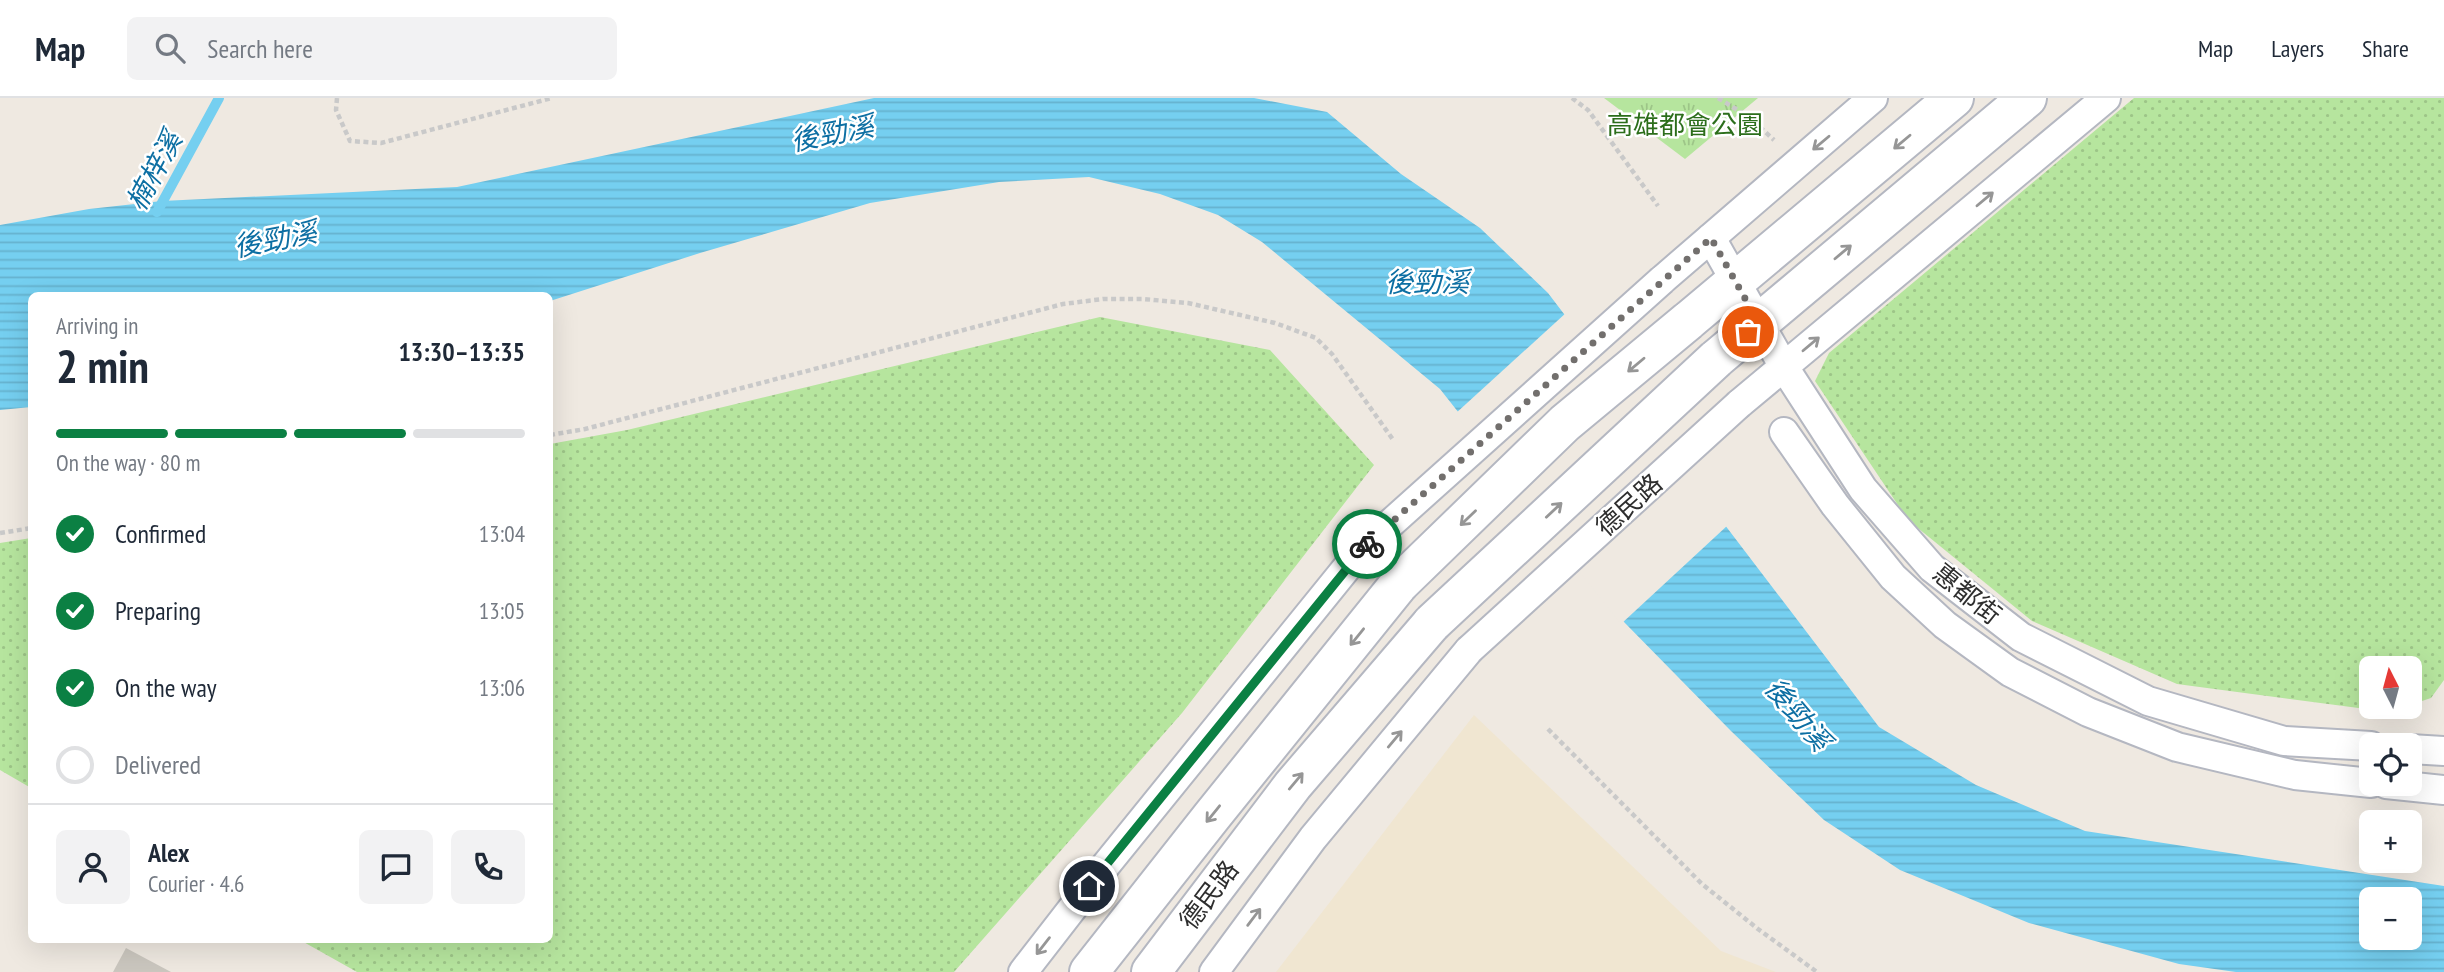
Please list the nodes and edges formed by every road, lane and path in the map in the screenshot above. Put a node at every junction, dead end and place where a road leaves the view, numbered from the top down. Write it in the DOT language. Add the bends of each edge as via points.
graph roads {
  1 [pos="337,98"];
  2 [pos="552,98"];
  3 [pos="1572,98"];
  4 [pos="1718,98"];
  5 [pos="1873,98"];
  6 [pos="1954,98"];
  7 [pos="2027,98"];
  8 [pos="2106,98"];
  9 [pos="1798,162"];
  10 [pos="1658,206"];
  11 [pos="1711,238"];
  12 [pos="1736,281"];
  13 [pos="1759,323"];
  14 [pos="1784,367"];
  15 [pos="1784,432"];
  16 [pos="553,434"];
  17 [pos="1394,442"];
  18 [pos="28,529"];
  19 [pos="0,533"];
  20 [pos="1548,729"];
  21 [pos="2359,745"];
  22 [pos="2422,750"];
  23 [pos="2444,751"];
  24 [pos="2359,782"];
  25 [pos="2422,788"];
  26 [pos="2444,790"];
  27 [pos="1023,972"];
  28 [pos="1089,972"];
  29 [pos="1151,972"];
  30 [pos="1214,972"];
  31 [pos="1817,972"];
  1 -- 2 [label="path" via="336,110 350,141 381,143"];
  3 -- 10 [label="path" via="1588,110"];
  4 -- 9 [label="path" via="1749,117"];
  5 -- 9 [label="street, one-way"];
  6 -- 12 [label="street, 德民路, one-way"];
  13 -- 7 [label="street, 德民路, one-way"];
  14 -- 8 [label="street, 德民路, one-way"];
  9 -- 11 [label="street"];
  11 -- 12 [label="street, 惠都街"];
  11 -- 27 [label="street, one-way, bridge" via="1362,548"];
  12 -- 13 [label="street, 惠都街"];
  12 -- 28 [label="street, 德民路, one-way, bridge" via="1565,423 1399,584"];
  13 -- 14 [label="street, 惠都街"];
  29 -- 13 [label="street, 德民路, one-way, bridge" via="1293,785 1432,623"];
  14 -- 21 [label="street, 惠都街" via="1863,489 1932,568 2021,637 2148,701 2284,741"];
  30 -- 14 [label="street, 德民路, one-way, bridge" via="1313,838 1469,650"];
  15 -- 24 [label="street" via="1894,577 1945,625 2010,672 2088,712 2177,747 2295,775"];
  16 -- 17 [label="path" via="1063,304 1129,299 1202,305 1316,338"];
  18 -- 19 [label="path"];
  20 -- 31 [label="path" via="1702,884"];
  22 -- 23 [label="street"];
  25 -- 26 [label="street"];
}
